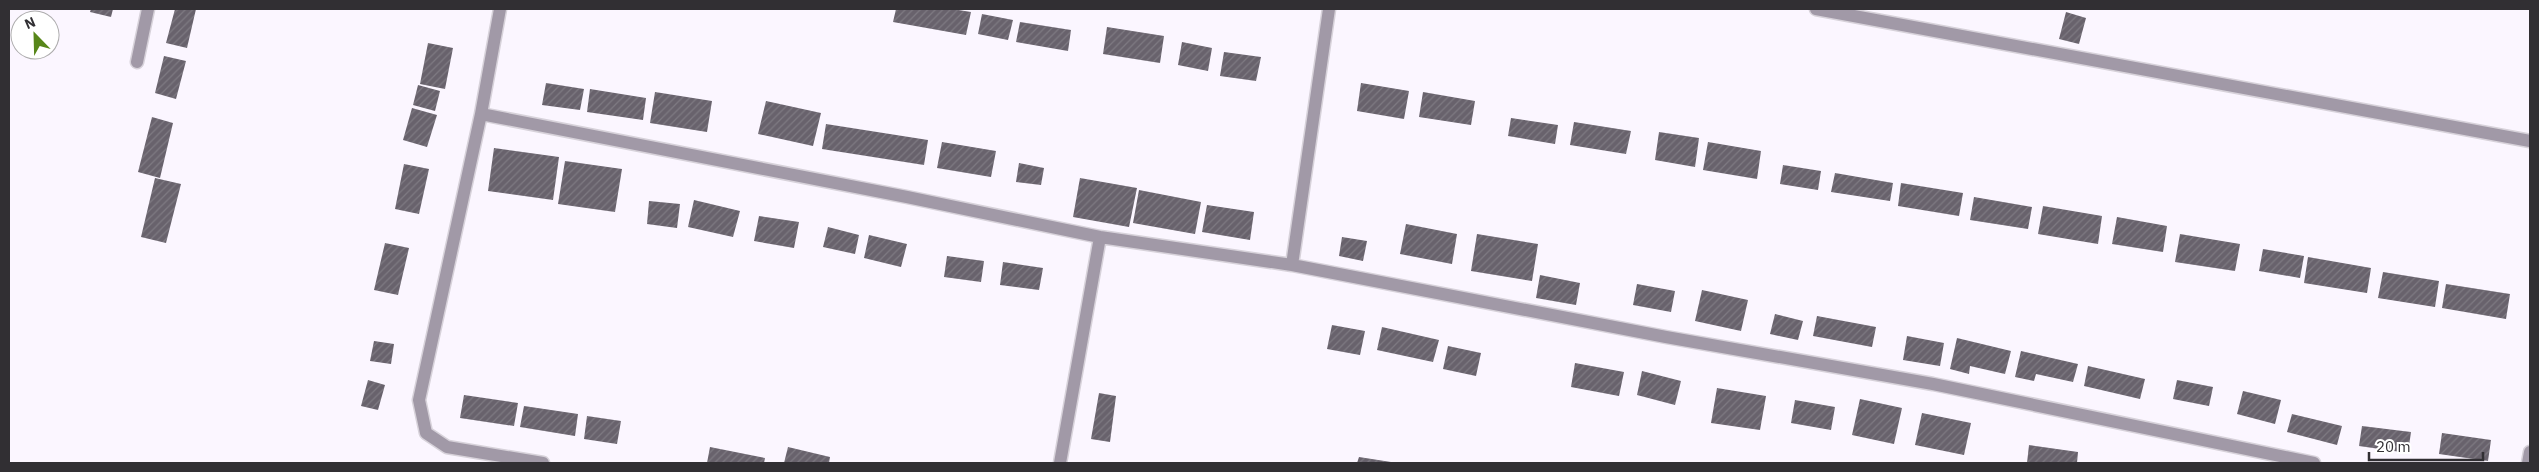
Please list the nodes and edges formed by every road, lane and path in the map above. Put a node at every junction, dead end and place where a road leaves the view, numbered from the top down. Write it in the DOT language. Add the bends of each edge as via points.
graph roads {
  1 [pos="148,9"];
  2 [pos="500,9"];
  3 [pos="1329,9"];
  4 [pos="1816,9"];
  5 [pos="137,62"];
  6 [pos="481,114"];
  7 [pos="2530,141"];
  8 [pos="1100,238"];
  9 [pos="1292,265"];
  10 [pos="2530,452"];
  11 [pos="543,463"];
  12 [pos="1060,463"];
  13 [pos="2314,463"];
  14 [pos="2528,463"];
  1 -- 5 [label="street"];
  2 -- 6 [label="street"];
  3 -- 9 [label="street"];
  4 -- 7 [label="street"];
  6 -- 8 [label="street"];
  6 -- 11 [label="street" via="420,400 426,433 447,447"];
  8 -- 9 [label="street"];
  8 -- 12 [label="street"];
  9 -- 13 [label="street" via="1666,337 1933,384"];
  10 -- 14 [label="street"];
}
